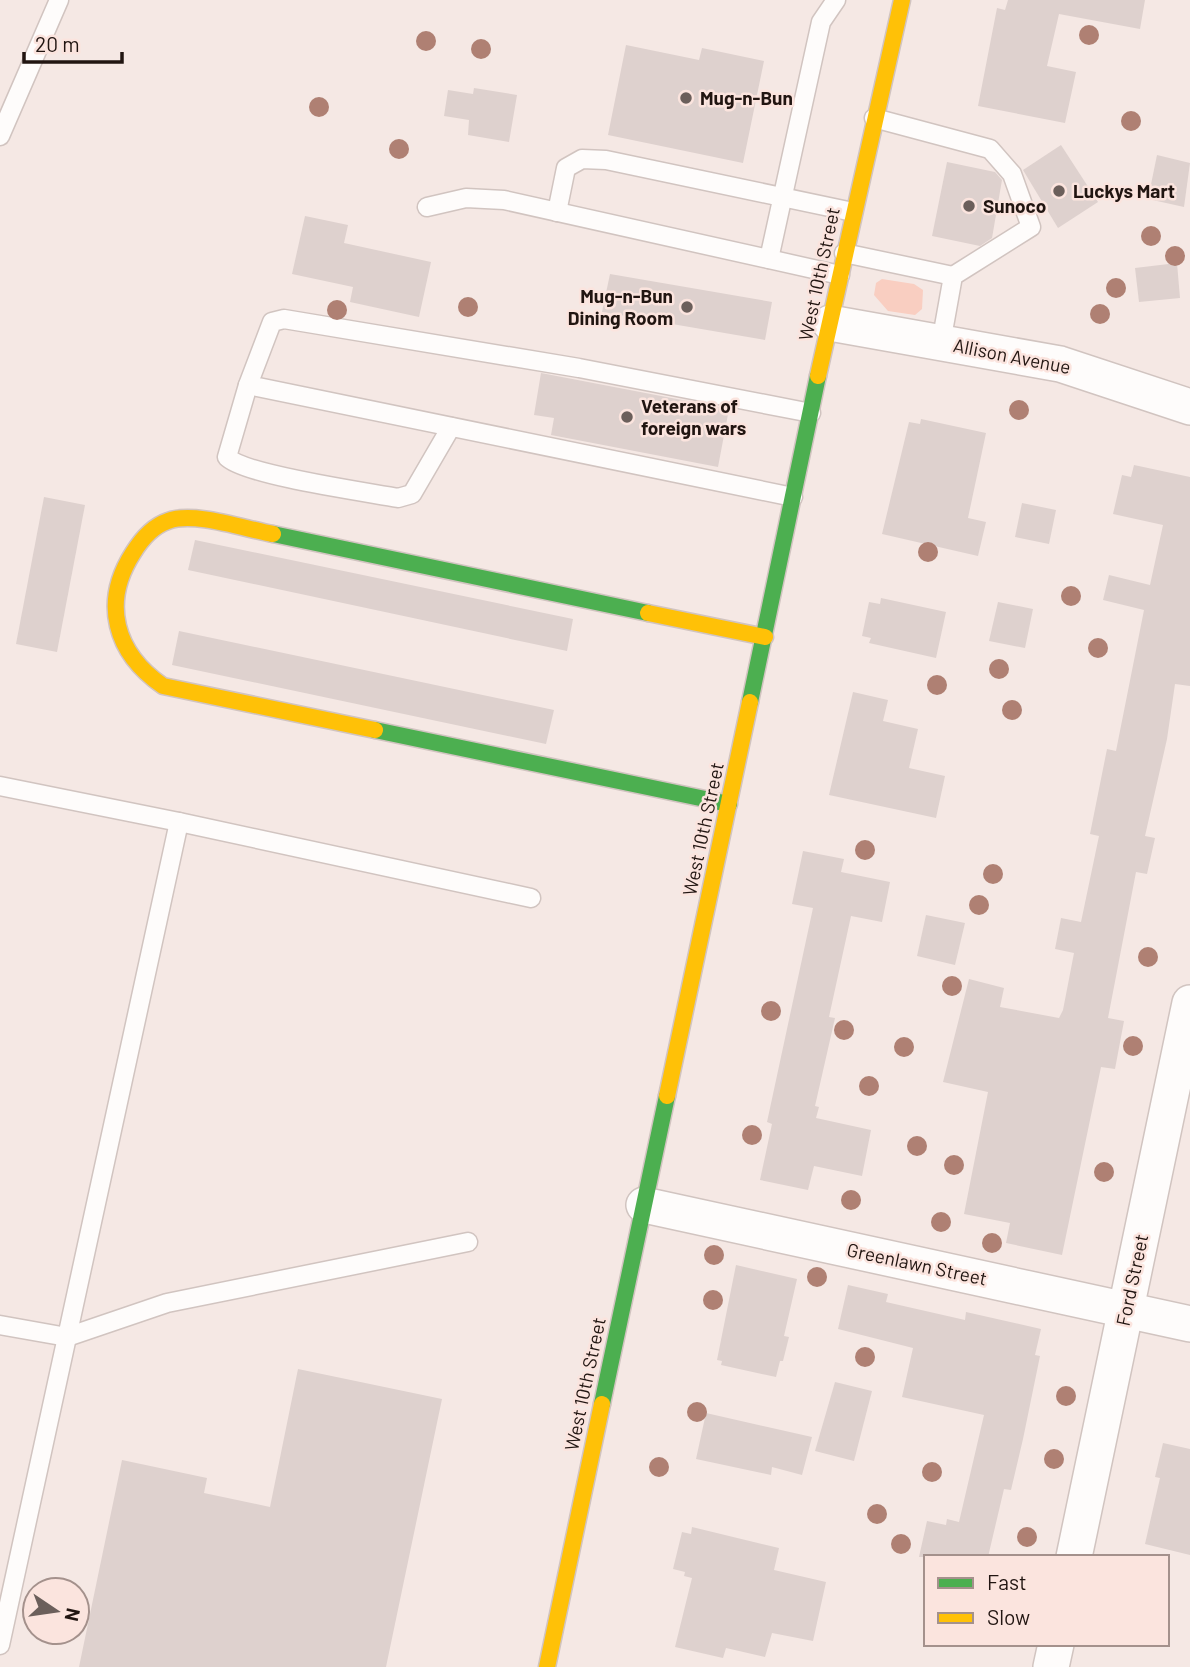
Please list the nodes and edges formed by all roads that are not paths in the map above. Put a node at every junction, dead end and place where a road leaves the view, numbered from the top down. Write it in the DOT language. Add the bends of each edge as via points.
graph roads {
  1 [pos="59,0"];
  2 [pos="836,0"];
  3 [pos="902,0"];
  4 [pos="874,118"];
  5 [pos="0,136"];
  6 [pos="782,197"];
  7 [pos="427,207"];
  8 [pos="556,212"];
  9 [pos="853,212"];
  10 [pos="844,253"];
  11 [pos="769,259"];
  12 [pos="841,275"];
  13 [pos="953,276"];
  14 [pos="830,323"];
  15 [pos="941,343"];
  16 [pos="248,385"];
  17 [pos="1190,407"];
  18 [pos="811,413"];
  19 [pos="451,426"];
  20 [pos="793,497"];
  21 [pos="765,637"];
  22 [pos="0,786"];
  23 [pos="729,804"];
  24 [pos="179,822"];
  25 [pos="531,898"];
  26 [pos="1190,1003"];
  27 [pos="644,1205"];
  28 [pos="468,1242"];
  29 [pos="1126,1310"];
  30 [pos="1190,1324"];
  31 [pos="0,1325"];
  32 [pos="67,1337"];
  33 [pos="1074,1555"];
  34 [pos="0,1645"];
  35 [pos="1056,1646"];
  36 [pos="547,1667"];
  37 [pos="1051,1667"];
  1 -- 5 [label="lane"];
  2 -- 6 [label="lane" via="821,22"];
  3 -- 4 [label="main road, West 10th Street"];
  4 -- 9 [label="main road, West 10th Street"];
  4 -- 13 [label="lane" via="989,149 1012,174 1031,227"];
  6 -- 8 [label="lane" via="582,159 566,168"];
  6 -- 9 [label="lane"];
  6 -- 11 [label="lane"];
  7 -- 8 [label="lane" via="466,198 505,200"];
  8 -- 11 [label="lane"];
  9 -- 10 [label="main road, West 10th Street"];
  10 -- 12 [label="main road, West 10th Street"];
  10 -- 13 [label="lane"];
  11 -- 12 [label="lane"];
  12 -- 14 [label="main road, West 10th Street"];
  13 -- 15 [label="lane"];
  14 -- 15 [label="street, Allison Avenue"];
  14 -- 18 [label="main road, West 10th Street"];
  15 -- 17 [label="street, Allison Avenue" via="1060,364"];
  16 -- 18 [label="lane" via="272,322 284,318"];
  16 -- 19 [label="lane"];
  16 -- 19 [label="lane" via="227,457 234,464 265,472 398,498 412,494"];
  18 -- 20 [label="main road, West 10th Street"];
  19 -- 20 [label="lane"];
  20 -- 21 [label="main road, West 10th Street"];
  21 -- 23 [label="main road, West 10th Street"];
  21 -- 23 [label="main road" via="194,518 168,520 150,530 124,566 113,611 130,657 163,687"];
  22 -- 24 [label="lane"];
  23 -- 27 [label="main road, West 10th Street"];
  24 -- 25 [label="lane"];
  24 -- 32 [label="lane"];
  26 -- 29 [label="street, Ford Street"];
  27 -- 29 [label="street, Greenlawn Street"];
  27 -- 36 [label="main road, West 10th Street"];
  28 -- 32 [label="lane" via="167,1303"];
  29 -- 30 [label="street, Greenlawn Street"];
  29 -- 33 [label="street, Ford Street"];
  31 -- 32 [label="lane"];
  32 -- 34 [label="lane"];
  35 -- 37 [label="street"];
}
